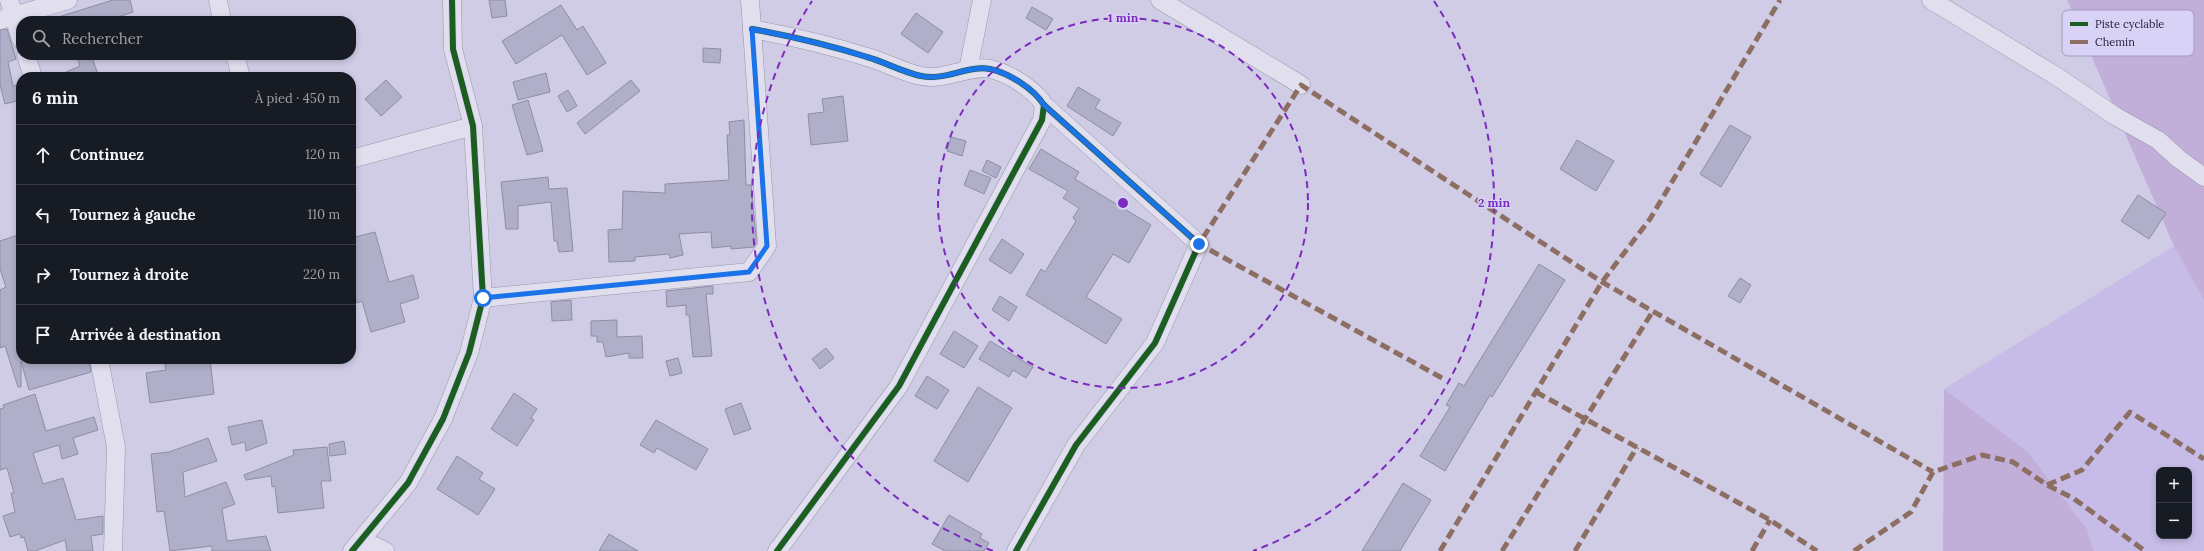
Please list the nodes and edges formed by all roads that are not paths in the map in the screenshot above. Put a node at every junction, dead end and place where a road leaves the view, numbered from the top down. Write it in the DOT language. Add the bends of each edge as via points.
graph roads {
  1 [pos="68,0"];
  2 [pos="218,0"];
  3 [pos="452,0"];
  4 [pos="750,0"];
  5 [pos="982,0"];
  6 [pos="1160,0"];
  7 [pos="1931,0"];
  8 [pos="7,12"];
  9 [pos="221,16"];
  10 [pos="16,29"];
  11 [pos="752,29"];
  12 [pos="28,60"];
  13 [pos="236,60"];
  14 [pos="968,70"];
  15 [pos="31,72"];
  16 [pos="240,72"];
  17 [pos="1301,85"];
  18 [pos="1044,105"];
  19 [pos="473,126"];
  20 [pos="356,158"];
  21 [pos="2204,177"];
  22 [pos="483,298"];
  23 [pos="100,364"];
  24 [pos="357,546"];
  25 [pos="113,551"];
  26 [pos="385,551"];
  27 [pos="777,551"];
  28 [pos="1016,551"];
  1 -- 8 [label="street"];
  2 -- 9 [label="street"];
  3 -- 19 [label="street" via="453,48"];
  4 -- 11 [label="street"];
  5 -- 14 [label="street"];
  6 -- 17 [label="street"];
  7 -- 21 [label="street" via="2056,76 2115,116 2158,140"];
  8 -- 10 [label="street"];
  11 -- 14 [label="street" via="867,57 921,76 944,77"];
  11 -- 22 [label="street" via="767,246 749,272"];
  12 -- 15 [label="street"];
  13 -- 16 [label="street"];
  14 -- 18 [label="street" via="989,69 1008,76 1038,96"];
  18 -- 27 [label="street" via="1042,120 899,386"];
  18 -- 28 [label="street" via="1199,244 1155,343 1076,445"];
  19 -- 20 [label="street"];
  19 -- 22 [label="street"];
  22 -- 24 [label="street" via="469,353 443,419 408,483"];
  23 -- 25 [label="street" via="116,447"];
  24 -- 26 [label="street"];
}
